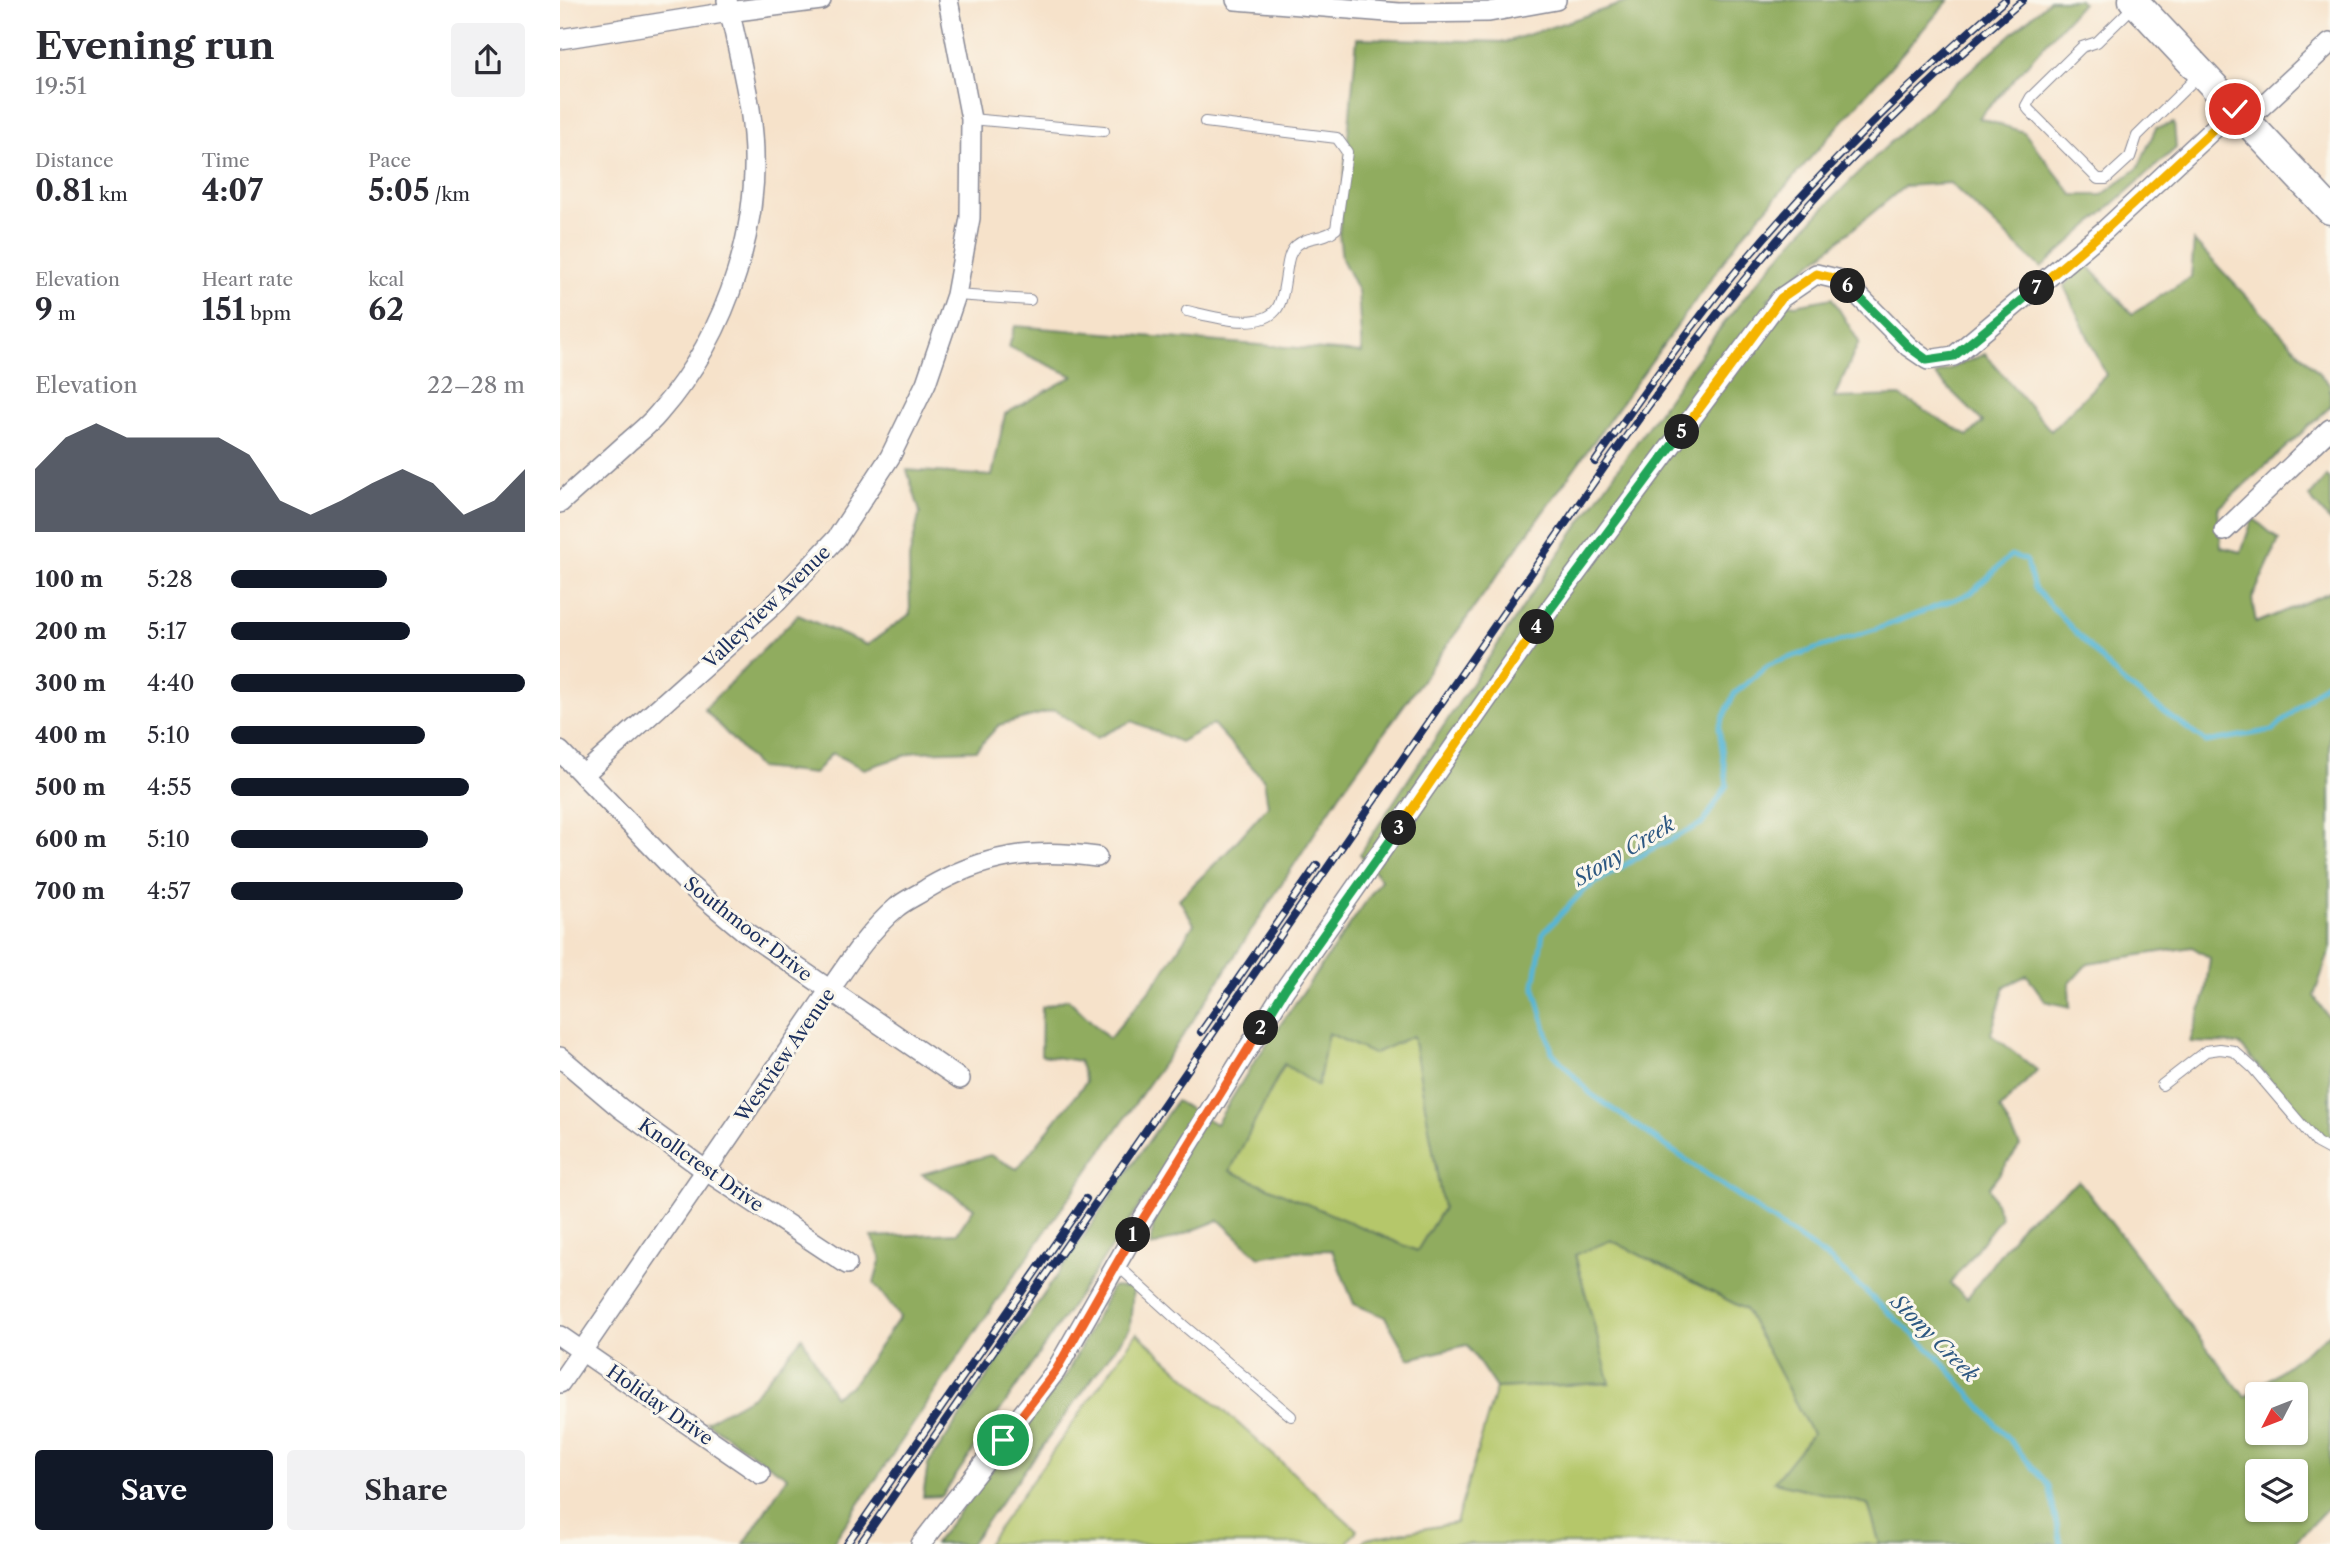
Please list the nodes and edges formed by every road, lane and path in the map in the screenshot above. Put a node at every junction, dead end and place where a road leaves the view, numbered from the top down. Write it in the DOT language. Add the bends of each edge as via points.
graph roads {
  1 [pos="821,0"];
  2 [pos="948,0"];
  3 [pos="1236,0"];
  4 [pos="1556,0"];
  5 [pos="2135,2"];
  6 [pos="728,6"];
  7 [pos="560,39"];
  8 [pos="2330,43"];
  9 [pos="2201,73"];
  10 [pos="2240,115"];
  11 [pos="971,119"];
  12 [pos="1205,122"];
  13 [pos="1104,131"];
  14 [pos="2330,210"];
  15 [pos="956,295"];
  16 [pos="1030,300"];
  17 [pos="1187,312"];
  18 [pos="2330,429"];
  19 [pos="560,503"];
  20 [pos="2224,531"];
  21 [pos="560,751"];
  22 [pos="583,775"];
  23 [pos="1097,857"];
  24 [pos="829,991"];
  25 [pos="560,1058"];
  26 [pos="960,1079"];
  27 [pos="2162,1085"];
  28 [pos="2330,1150"];
  29 [pos="705,1170"];
  30 [pos="847,1264"];
  31 [pos="1116,1265"];
  32 [pos="560,1336"];
  33 [pos="582,1351"];
  34 [pos="560,1383"];
  35 [pos="1291,1416"];
  36 [pos="760,1474"];
  37 [pos="921,1544"];
  1 -- 6 [label="street"];
  2 -- 11 [label="street, Valleyview Avenue"];
  3 -- 4 [label="street" via="1399,13 1489,12"];
  5 -- 9 [label="main road"];
  5 -- 9 [label="lane" via="2027,101 2029,110 2098,179 2106,179 2130,157 2137,136"];
  6 -- 7 [label="street"];
  6 -- 19 [label="street" via="750,110 753,160 750,214 737,270 719,321 691,372 657,416"];
  8 -- 10 [label="street"];
  9 -- 10 [label="main road"];
  10 -- 14 [label="main road"];
  10 -- 31 [label="street" via="1954,356 1927,360 1837,279 1816,274 1781,298 1552,606 1285,989"];
  11 -- 13 [label="lane"];
  11 -- 15 [label="street, Valleyview Avenue" via="970,218"];
  12 -- 17 [label="lane" via="1337,138 1347,152 1336,229 1328,236 1298,244 1289,255 1276,310 1263,320 1238,321"];
  15 -- 16 [label="lane"];
  15 -- 22 [label="street, Valleyview Avenue" via="926,383 890,457 837,538 778,601"];
  18 -- 20 [label="street"];
  21 -- 22 [label="street, Southmoor Drive"];
  22 -- 24 [label="street, Southmoor Drive" via="688,884"];
  23 -- 24 [label="street, Westview Avenue" via="1063,852 1018,854 958,870 897,907 864,941"];
  24 -- 26 [label="street, Southmoor Drive"];
  24 -- 29 [label="street, Westview Avenue"];
  25 -- 29 [label="street, Knollcrest Drive"];
  27 -- 28 [label="lane" via="2206,1051 2234,1051 2317,1143"];
  29 -- 30 [label="street, Knollcrest Drive"];
  29 -- 33 [label="street, Westview Avenue"];
  31 -- 35 [label="lane"];
  31 -- 37 [label="street" via="1055,1372"];
  32 -- 33 [label="street, Holiday Drive"];
  33 -- 34 [label="street, Westview Avenue"];
  33 -- 36 [label="street, Holiday Drive"];
}
